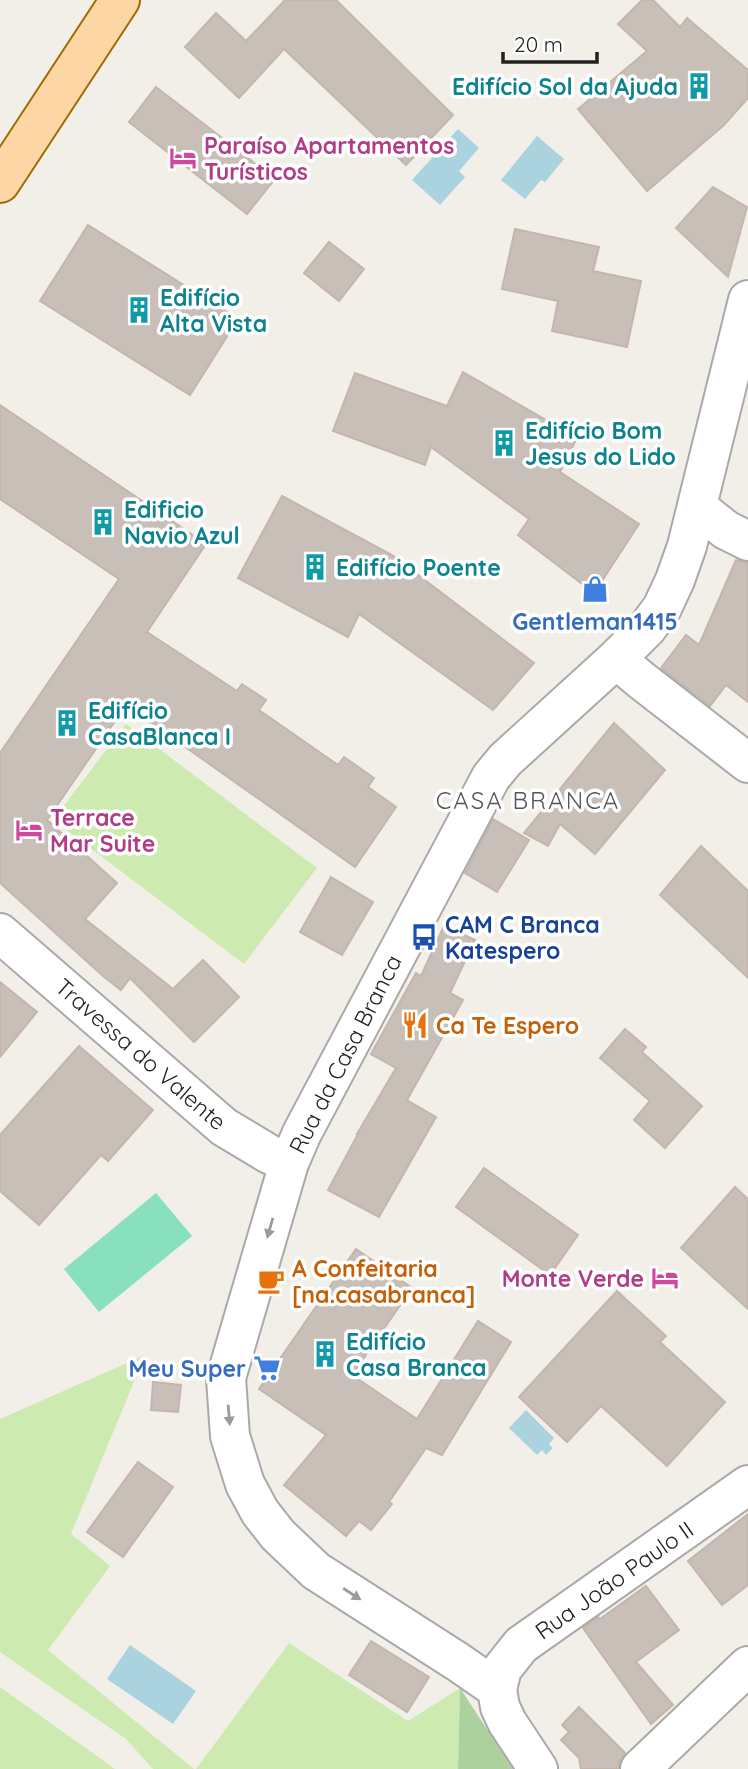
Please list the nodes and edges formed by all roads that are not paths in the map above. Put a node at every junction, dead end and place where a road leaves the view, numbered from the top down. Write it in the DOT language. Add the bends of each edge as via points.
graph roads {
  1 [pos="120,0"];
  2 [pos="0,183"];
  3 [pos="748,300"];
  4 [pos="696,507"];
  5 [pos="748,541"];
  6 [pos="616,659"];
  7 [pos="748,763"];
  8 [pos="0,933"];
  9 [pos="289,1163"];
  10 [pos="748,1485"];
  11 [pos="748,1666"];
  12 [pos="497,1689"];
  13 [pos="538,1769"];
  14 [pos="640,1769"];
  1 -- 2 [label="main road"];
  3 -- 4 [label="street, Rua da Casa Branca"];
  4 -- 5 [label="street"];
  4 -- 6 [label="street, Rua da Casa Branca" via="676,580 662,608"];
  6 -- 7 [label="street"];
  6 -- 9 [label="street, Rua da Casa Branca" via="491,777"];
  8 -- 9 [label="street, Travessa do Valente" via="224,1127"];
  9 -- 12 [label="street, Rua da Casa Branca, one-way" via="226,1378 230,1436 245,1484 278,1535 316,1571"];
  10 -- 12 [label="street, Rua João Paulo II" via="521,1645 502,1669"];
  11 -- 14 [label="street"];
  12 -- 13 [label="street" via="507,1722"];
}
